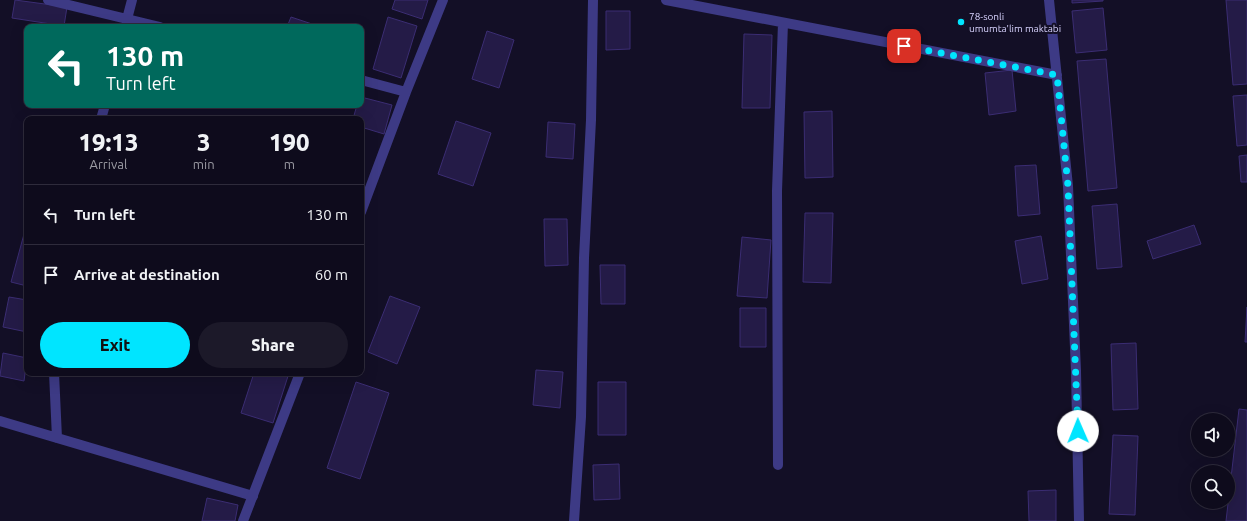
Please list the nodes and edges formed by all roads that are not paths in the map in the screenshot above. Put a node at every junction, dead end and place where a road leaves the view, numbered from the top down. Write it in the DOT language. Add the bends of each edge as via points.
graph roads {
  1 [pos="48,0"];
  2 [pos="132,0"];
  3 [pos="443,0"];
  4 [pos="593,0"];
  5 [pos="666,0"];
  6 [pos="1049,0"];
  7 [pos="126,23"];
  8 [pos="783,23"];
  9 [pos="1057,75"];
  10 [pos="364,81"];
  11 [pos="406,92"];
  12 [pos="364,204"];
  13 [pos="54,376"];
  14 [pos="299,376"];
  15 [pos="0,422"];
  16 [pos="57,438"];
  17 [pos="778,465"];
  18 [pos="253,496"];
  19 [pos="243,521"];
  20 [pos="574,521"];
  21 [pos="1079,521"];
  1 -- 7 [label="street"];
  2 -- 7 [label="street"];
  3 -- 11 [label="street"];
  4 -- 20 [label="street" via="592,120 584,258 581,417"];
  5 -- 8 [label="street"];
  6 -- 9 [label="street"];
  8 -- 9 [label="street"];
  8 -- 17 [label="street" via="777,192"];
  9 -- 21 [label="street" via="1068,186"];
  10 -- 11 [label="street"];
  11 -- 12 [label="street"];
  13 -- 16 [label="street"];
  14 -- 18 [label="street"];
  15 -- 16 [label="street"];
  16 -- 18 [label="street"];
  18 -- 19 [label="street"];
}
